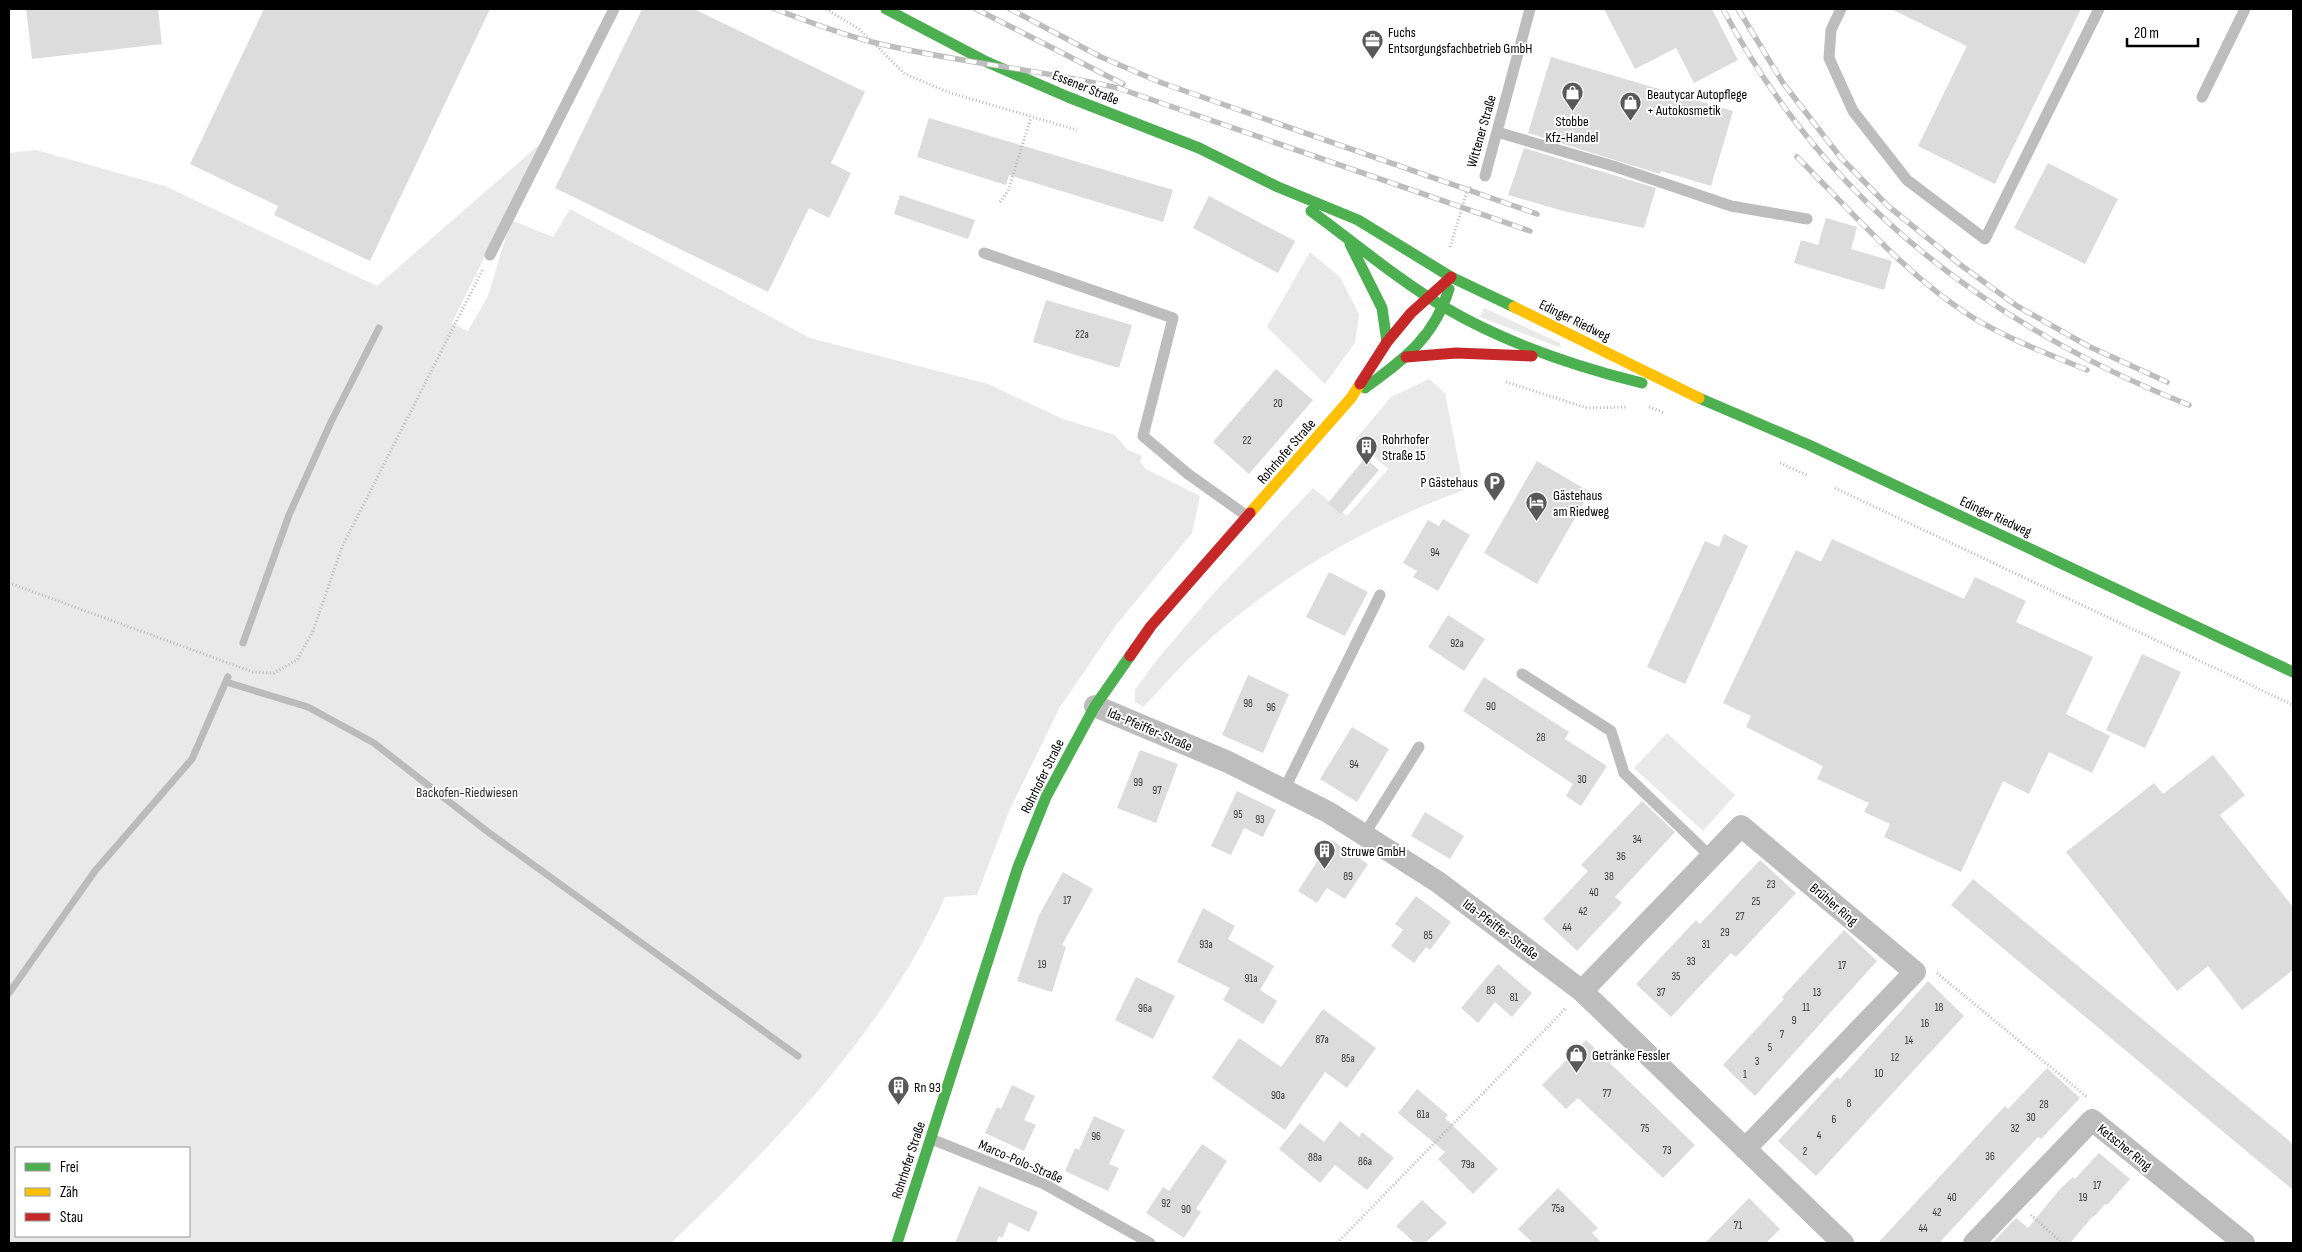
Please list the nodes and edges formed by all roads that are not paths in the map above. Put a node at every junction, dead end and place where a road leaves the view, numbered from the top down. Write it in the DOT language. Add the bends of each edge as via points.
graph roads {
  1 [pos="614,9"];
  2 [pos="886,9"];
  3 [pos="1530,9"];
  4 [pos="1841,9"];
  5 [pos="2099,9"];
  6 [pos="2245,9"];
  7 [pos="2202,96"];
  8 [pos="1497,132"];
  9 [pos="1485,176"];
  10 [pos="1278,187"];
  11 [pos="1807,220"];
  12 [pos="1347,238"];
  13 [pos="984,253"];
  14 [pos="490,255"];
  15 [pos="1451,276"];
  16 [pos="1427,296"];
  17 [pos="1445,308"];
  18 [pos="1387,342"];
  19 [pos="1406,357"];
  20 [pos="1550,358"];
  21 [pos="1685,392"];
  22 [pos="1351,398"];
  23 [pos="1248,517"];
  24 [pos="1380,595"];
  25 [pos="2293,672"];
  26 [pos="1522,674"];
  27 [pos="1095,706"];
  28 [pos="1419,747"];
  29 [pos="1284,790"];
  30 [pos="1364,835"];
  31 [pos="1711,856"];
  32 [pos="1582,991"];
  33 [pos="931,1139"];
  34 [pos="1745,1149"];
  35 [pos="897,1243"];
  36 [pos="1150,1243"];
  37 [pos="1842,1243"];
  38 [pos="1974,1243"];
  39 [pos="2244,1243"];
  1 -- 14 [label="lane"];
  2 -- 10 [label="main road, Essener Straße" via="987,62 1199,148"];
  3 -- 8 [label="lane, Wittener Straße"];
  4 -- 5 [label="lane" via="1831,30 1828,58 1854,111 1907,180 1985,239"];
  6 -- 7 [label="lane"];
  8 -- 9 [label="lane, Wittener Straße"];
  8 -- 11 [label="lane" via="1613,166 1731,206"];
  10 -- 12 [label="main road, Essener Straße"];
  10 -- 15 [label="main road, Essener Straße" via="1358,220"];
  12 -- 16 [label="main road, Essener Straße"];
  12 -- 18 [label="main road" via="1382,308"];
  13 -- 23 [label="lane" via="1173,318 1143,436 1188,474"];
  15 -- 16 [label="main road, Rohrhofer Straße"];
  15 -- 17 [label="main road, Rohrhofer Straße"];
  15 -- 21 [label="main road, Edinger Riedweg"];
  16 -- 17 [label="main road, Essener Straße"];
  16 -- 18 [label="main road, Rohrhofer Straße"];
  17 -- 19 [label="main road, Rohrhofer Straße" via="1435,328"];
  17 -- 20 [label="main road, Edinger Riedweg"];
  18 -- 22 [label="main road, Rohrhofer Straße"];
  19 -- 20 [label="main road" via="1456,353"];
  19 -- 22 [label="main road, Rohrhofer Straße"];
  20 -- 21 [label="main road, Edinger Riedweg"];
  21 -- 25 [label="main road, Edinger Riedweg" via="1809,445"];
  22 -- 23 [label="main road, Rohrhofer Straße"];
  23 -- 27 [label="main road, Rohrhofer Straße" via="1151,626"];
  24 -- 29 [label="lane"];
  26 -- 31 [label="lane" via="1611,730 1624,773"];
  27 -- 29 [label="street, Ida-Pfeiffer-Straße" via="1228,762"];
  27 -- 33 [label="main road, Rohrhofer Straße" via="1046,797 1018,867"];
  28 -- 30 [label="lane"];
  29 -- 30 [label="street, Ida-Pfeiffer-Straße"];
  30 -- 32 [label="street, Ida-Pfeiffer-Straße" via="1438,882"];
  31 -- 32 [label="street, Brühler Ring"];
  31 -- 34 [label="street, Brühler Ring" via="1741,826 1915,972"];
  32 -- 34 [label="street, Ida-Pfeiffer-Straße"];
  33 -- 35 [label="main road, Rohrhofer Straße"];
  33 -- 36 [label="lane, Marco-Polo-Straße" via="1044,1184"];
  34 -- 37 [label="street, Ida-Pfeiffer-Straße"];
  38 -- 39 [label="street, Ketscher Ring" via="2092,1120"];
}
